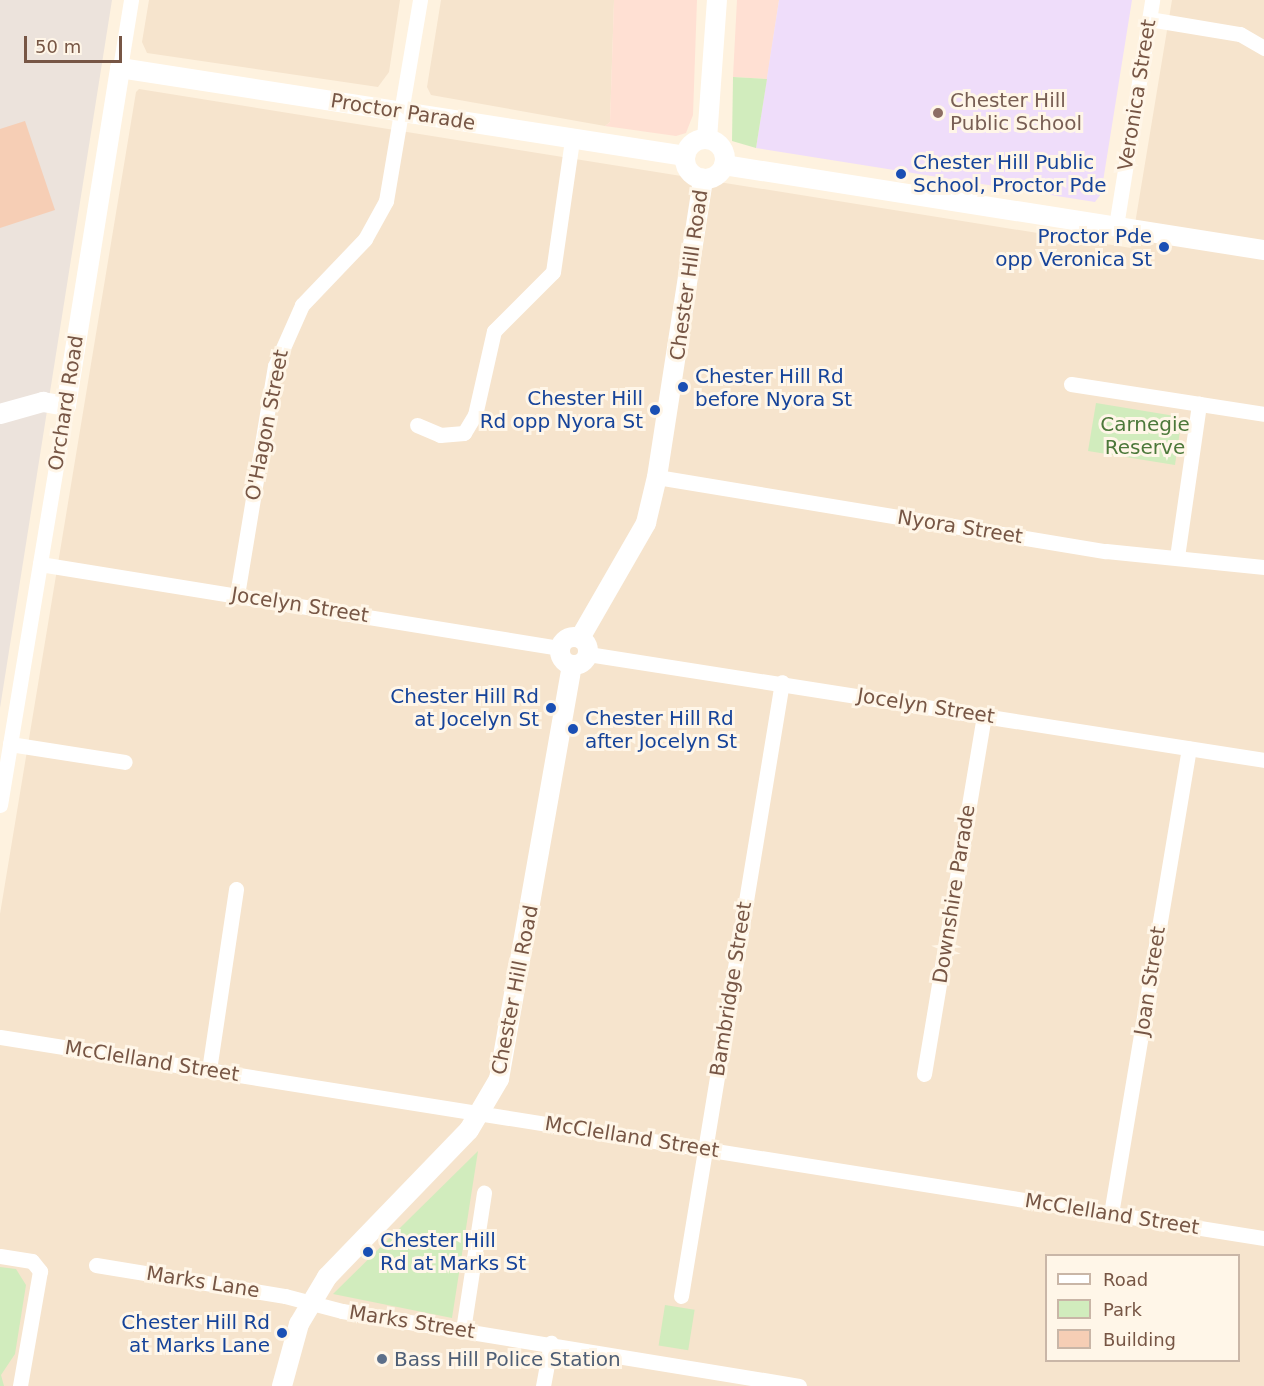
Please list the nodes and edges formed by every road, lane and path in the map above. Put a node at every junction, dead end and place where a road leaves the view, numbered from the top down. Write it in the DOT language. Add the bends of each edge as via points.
graph roads {
  1 [pos="131,0"];
  2 [pos="420,0"];
  3 [pos="717,0"];
  4 [pos="1152,0"];
  5 [pos="1149,19"];
  6 [pos="1264,48"];
  7 [pos="120,68"];
  8 [pos="402,111"];
  9 [pos="572,140"];
  10 [pos="707,140"];
  11 [pos="685,156"];
  12 [pos="724,165"];
  13 [pos="703,179"];
  14 [pos="1116,226"];
  15 [pos="1264,250"];
  16 [pos="1071,384"];
  17 [pos="1198,404"];
  18 [pos="66,406"];
  19 [pos="0,414"];
  20 [pos="1264,414"];
  21 [pos="417,424"];
  22 [pos="657,477"];
  23 [pos="1177,557"];
  24 [pos="40,564"];
  25 [pos="1264,567"];
  26 [pos="237,595"];
  27 [pos="560,648"];
  28 [pos="580,652"];
  29 [pos="782,682"];
  30 [pos="984,715"];
  31 [pos="10,744"];
  32 [pos="1189,748"];
  33 [pos="1264,760"];
  34 [pos="125,762"];
  35 [pos="0,805"];
  36 [pos="237,889"];
  37 [pos="0,1037"];
  38 [pos="209,1070"];
  39 [pos="924,1074"];
  40 [pos="482,1114"];
  41 [pos="703,1149"];
  42 [pos="484,1193"];
  43 [pos="1111,1214"];
  44 [pos="1264,1238"];
  45 [pos="0,1256"];
  46 [pos="96,1265"];
  47 [pos="681,1296"];
  48 [pos="311,1301"];
  49 [pos="463,1330"];
  50 [pos="551,1343"];
  51 [pos="726,1380"];
  52 [pos="20,1386"];
  53 [pos="282,1386"];
  54 [pos="543,1386"];
  55 [pos="799,1386"];
  1 -- 7 [label="street, Orchard Road"];
  2 -- 8 [label="street, O'Hagon Street"];
  3 -- 10 [label="street"];
  4 -- 5 [label="street, Veronica Street"];
  5 -- 6 [label="street" via="1240,34"];
  5 -- 14 [label="street, Veronica Street"];
  7 -- 8 [label="street, Proctor Parade"];
  7 -- 18 [label="street, Orchard Road"];
  8 -- 9 [label="street, Proctor Parade"];
  8 -- 26 [label="street, O'Hagon Street" via="390,181 378,220 315,290 283,342 270,389"];
  9 -- 11 [label="street, Proctor Parade"];
  9 -- 21 [label="street" via="553,272 495,332 475,415 464,433 440,435"];
  10 -- 11 [label="street" via="695,142"];
  10 -- 12 [label="street" via="723,151"];
  11 -- 13 [label="street" via="687,169"];
  12 -- 13 [label="street" via="718,174"];
  12 -- 14 [label="street"];
  13 -- 22 [label="street, Chester Hill Road"];
  14 -- 15 [label="street"];
  16 -- 17 [label="street"];
  17 -- 20 [label="street"];
  17 -- 23 [label="street"];
  18 -- 19 [label="street" via="43,402"];
  18 -- 24 [label="street, Orchard Road"];
  22 -- 23 [label="street, Nyora Street" via="1106,551"];
  22 -- 28 [label="street, Chester Hill Road" via="646,523"];
  23 -- 25 [label="street, Nyora Street"];
  24 -- 26 [label="street, Jocelyn Street"];
  24 -- 31 [label="street, Orchard Road"];
  26 -- 27 [label="street, Jocelyn Street"];
  27 -- 28 [label="street" via="568,638"];
  28 -- 29 [label="street, Jocelyn Street"];
  28 -- 40 [label="street, Chester Hill Road" via="509,1036 499,1079"];
  29 -- 30 [label="street, Jocelyn Street"];
  29 -- 41 [label="street, Bambridge Street"];
  30 -- 32 [label="street, Jocelyn Street"];
  30 -- 39 [label="street, Downshire Parade"];
  31 -- 34 [label="street"];
  31 -- 35 [label="street, Orchard Road"];
  32 -- 33 [label="street, Jocelyn Street"];
  32 -- 43 [label="street, Joan Street"];
  36 -- 38 [label="street"];
  37 -- 38 [label="street, McClelland Street"];
  38 -- 40 [label="street, McClelland Street"];
  40 -- 41 [label="street, McClelland Street"];
  40 -- 48 [label="street, Chester Hill Road" via="334,1270"];
  41 -- 43 [label="street, McClelland Street"];
  41 -- 47 [label="street, Bambridge Street"];
  42 -- 49 [label="street"];
  43 -- 44 [label="street, McClelland Street"];
  45 -- 52 [label="street" via="32,1261 40,1271"];
  46 -- 48 [label="street, Marks Lane"];
  48 -- 49 [label="street, Marks Street" via="342,1311"];
  48 -- 53 [label="street, Chester Hill Road" via="288,1352"];
  49 -- 50 [label="street, Marks Street"];
  50 -- 51 [label="street, Marks Street"];
  50 -- 54 [label="street"];
  51 -- 55 [label="street, Marks Street"];
}
